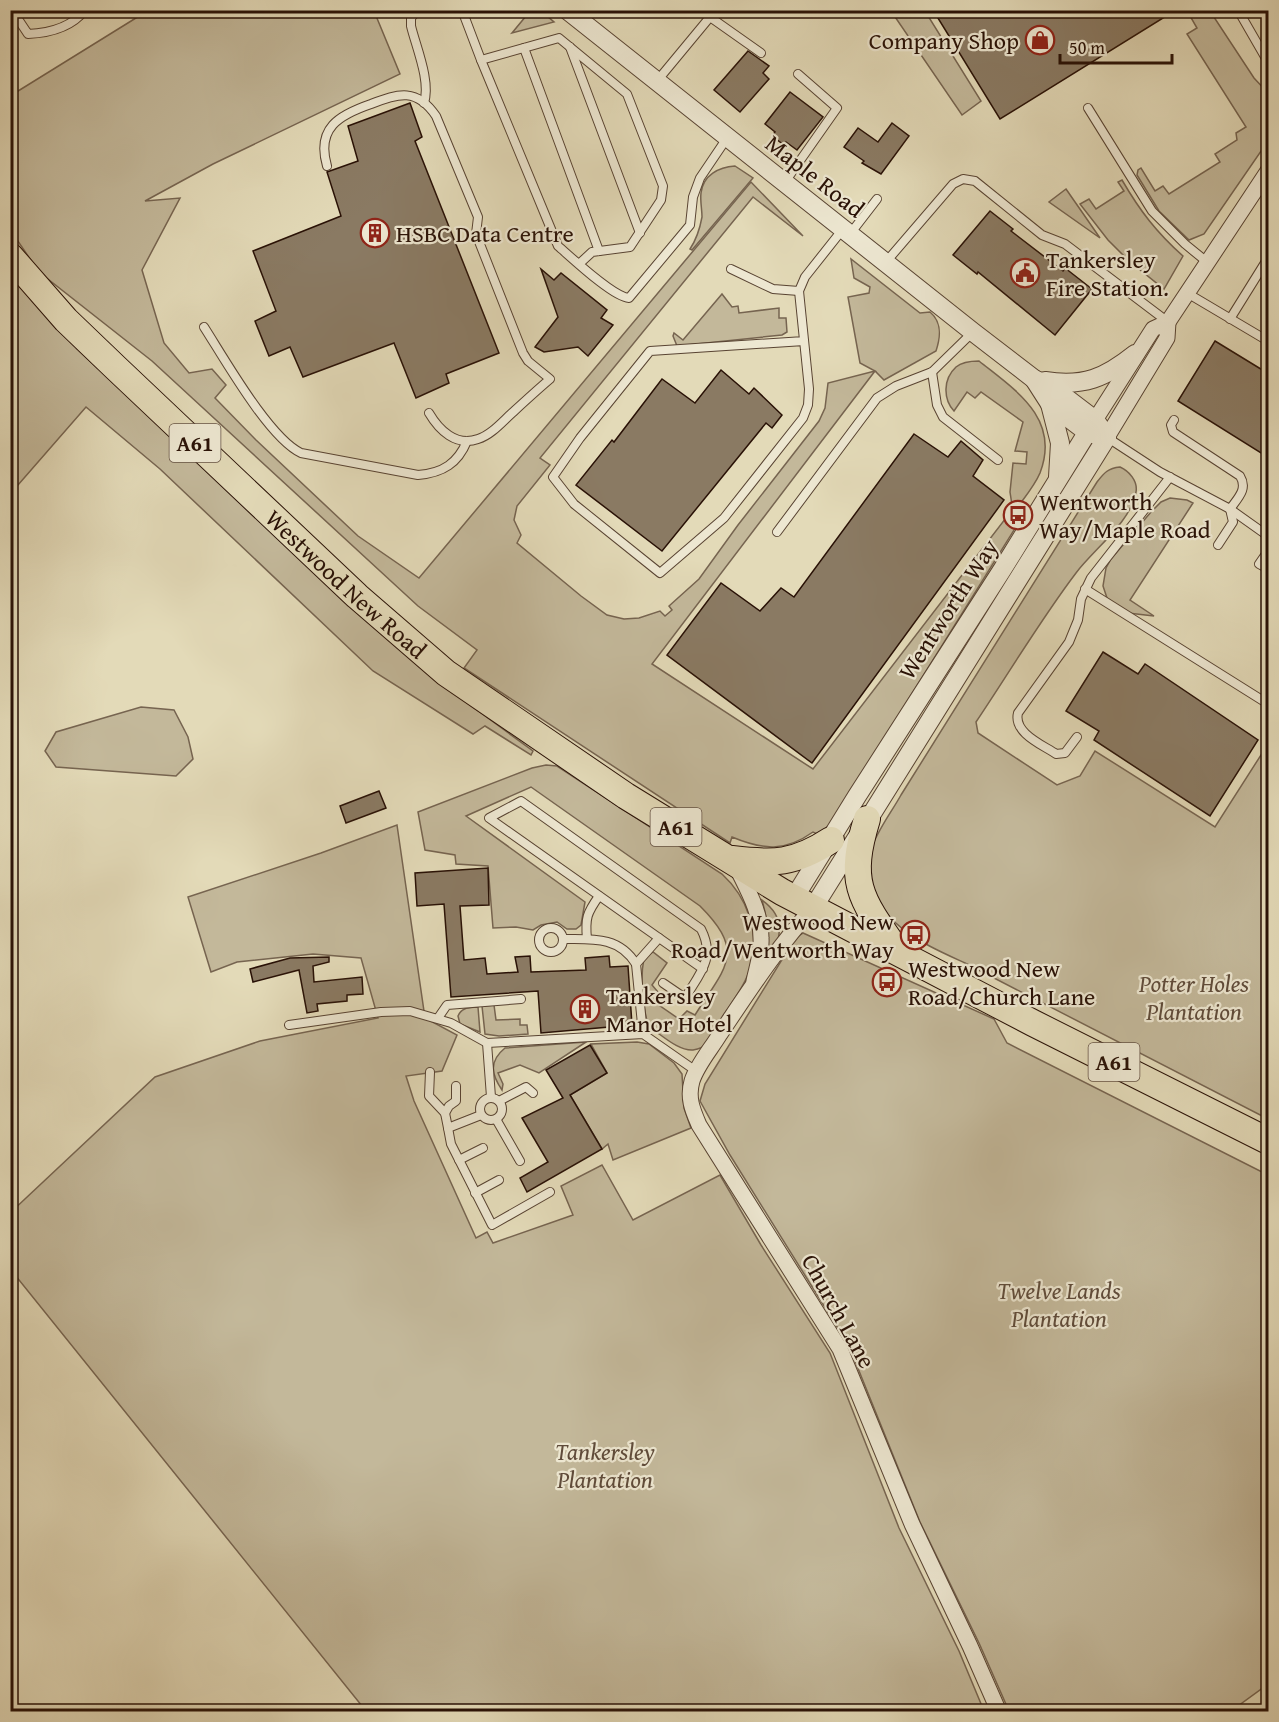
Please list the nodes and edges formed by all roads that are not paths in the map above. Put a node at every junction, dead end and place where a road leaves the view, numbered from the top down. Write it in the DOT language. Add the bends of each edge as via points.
graph roads {
  1 [pos="12,10"];
  2 [pos="86,10"];
  3 [pos="417,10"];
  4 [pos="462,10"];
  5 [pos="567,10"];
  6 [pos="1238,10"];
  7 [pos="569,46"];
  8 [pos="524,48"];
  9 [pos="761,53"];
  10 [pos="481,60"];
  11 [pos="1269,62"];
  12 [pos="798,74"];
  13 [pos="657,81"];
  14 [pos="424,103"];
  15 [pos="1088,108"];
  16 [pos="728,137"];
  17 [pos="327,166"];
  18 [pos="1269,171"];
  19 [pos="784,183"];
  20 [pos="877,199"];
  21 [pos="640,232"];
  22 [pos="846,232"];
  23 [pos="599,251"];
  24 [pos="10,256"];
  25 [pos="1269,258"];
  26 [pos="886,262"];
  27 [pos="1207,262"];
  28 [pos="579,264"];
  29 [pos="731,269"];
  30 [pos="799,291"];
  31 [pos="1187,293"];
  32 [pos="1230,319"];
  33 [pos="1168,321"];
  34 [pos="204,327"];
  35 [pos="973,332"];
  36 [pos="804,341"];
  37 [pos="1269,341"];
  38 [pos="1135,354"];
  39 [pos="932,372"];
  40 [pos="1034,379"];
  41 [pos="1050,404"];
  42 [pos="429,412"];
  43 [pos="1174,420"];
  44 [pos="1091,426"];
  45 [pos="1107,438"];
  46 [pos="467,441"];
  47 [pos="998,460"];
  48 [pos="1170,477"];
  49 [pos="1057,482"];
  50 [pos="1230,509"];
  51 [pos="777,532"];
  52 [pos="1269,536"];
  53 [pos="1218,545"];
  54 [pos="1269,551"];
  55 [pos="1269,569"];
  56 [pos="1085,590"];
  57 [pos="1265,702"];
  58 [pos="1077,737"];
  59 [pos="867,819"];
  60 [pos="831,840"];
  61 [pos="731,861"];
  62 [pos="599,896"];
  63 [pos="804,903"];
  64 [pos="659,938"];
  65 [pos="563,939"];
  66 [pos="587,939"];
  67 [pos="898,952"];
  68 [pos="636,964"];
  69 [pos="703,969"];
  70 [pos="663,983"];
  71 [pos="754,984"];
  72 [pos="521,999"];
  73 [pos="438,1018"];
  74 [pos="288,1025"];
  75 [pos="643,1034"];
  76 [pos="487,1043"];
  77 [pos="696,1071"];
  78 [pos="430,1072"];
  79 [pos="456,1086"];
  80 [pos="533,1093"];
  81 [pos="491,1097"];
  82 [pos="499,1101"];
  83 [pos="446,1113"];
  84 [pos="481,1115"];
  85 [pos="496,1119"];
  86 [pos="448,1128"];
  87 [pos="1269,1141"];
  88 [pos="483,1148"];
  89 [pos="459,1160"];
  90 [pos="520,1161"];
  91 [pos="499,1180"];
  92 [pos="476,1192"];
  93 [pos="550,1192"];
  94 [pos="999,1712"];
  1 -- 2 [label="lane" via="28,34 68,26"];
  3 -- 14 [label="lane" via="411,26 424,73"];
  4 -- 10 [label="lane"];
  5 -- 13 [label="street, Maple Road"];
  6 -- 11 [label="lane"];
  7 -- 8 [label="lane" via="559,38"];
  7 -- 21 [label="lane"];
  7 -- 21 [label="lane" via="627,94 663,186 661,200"];
  8 -- 10 [label="lane"];
  8 -- 23 [label="lane"];
  9 -- 13 [label="lane" via="710,17"];
  10 -- 28 [label="lane" via="558,246"];
  12 -- 19 [label="lane" via="837,108"];
  13 -- 16 [label="street, Maple Road"];
  14 -- 17 [label="lane" via="401,94 347,112 327,131"];
  14 -- 46 [label="lane" via="436,116 477,217 476,234 523,353 550,379 488,434"];
  15 -- 27 [label="lane" via="1152,211"];
  16 -- 19 [label="street, Maple Road"];
  16 -- 28 [label="lane" via="700,178 690,225 629,298 623,298"];
  18 -- 27 [label="street, Wentworth Way"];
  19 -- 22 [label="street, Maple Road"];
  20 -- 22 [label="lane"];
  21 -- 23 [label="lane" via="630,247"];
  22 -- 26 [label="street, Maple Road"];
  22 -- 30 [label="lane" via="805,277"];
  23 -- 28 [label="lane"];
  24 -- 61 [label="highway, Westwood New Road / A61" via="114,367 357,596 446,673 626,796"];
  25 -- 32 [label="lane"];
  26 -- 33 [label="lane" via="953,184 963,179 975,181 1042,236 1065,244"];
  26 -- 35 [label="street, Maple Road"];
  27 -- 31 [label="street, Wentworth Way"];
  29 -- 30 [label="lane" via="773,289"];
  30 -- 36 [label="lane"];
  31 -- 32 [label="lane"];
  31 -- 33 [label="street, Wentworth Way"];
  32 -- 37 [label="lane"];
  33 -- 38 [label="street, Wentworth Way" via="1153,329"];
  33 -- 45 [label="street, Wentworth Way" via="1167,338"];
  34 -- 46 [label="lane" via="254,404 298,452 418,475 451,464 462,454"];
  35 -- 39 [label="lane"];
  35 -- 40 [label="street, Maple Road"];
  36 -- 36 [label="lane" via="809,398 803,418 724,518 660,573 574,504 553,477 650,351"];
  38 -- 40 [label="street" via="1105,376 1089,381"];
  38 -- 44 [label="street, Wentworth Way"];
  39 -- 47 [label="lane" via="943,417"];
  39 -- 51 [label="lane" via="896,386 878,398"];
  40 -- 41 [label="street, Maple Road"];
  40 -- 44 [label="street, Maple Road" via="1053,387"];
  41 -- 44 [label="street, Maple Road"];
  41 -- 49 [label="street" via="1060,443"];
  42 -- 46 [label="lane" via="437,426 451,437"];
  43 -- 50 [label="lane" via="1173,432 1240,476 1243,490"];
  44 -- 45 [label="street, Maple Road"];
  44 -- 49 [label="street, Wentworth Way"];
  45 -- 48 [label="lane"];
  45 -- 59 [label="street, Wentworth Way"];
  48 -- 50 [label="lane"];
  48 -- 56 [label="lane"];
  49 -- 60 [label="street, Wentworth Way"];
  50 -- 52 [label="lane"];
  50 -- 53 [label="lane" via="1233,522"];
  54 -- 55 [label="lane" via="1259,564"];
  56 -- 57 [label="lane"];
  56 -- 58 [label="lane" via="1075,631 1017,718 1022,730 1056,754 1065,753"];
  59 -- 63 [label="street, Wentworth Way"];
  59 -- 67 [label="highway" via="859,847 858,877 868,908"];
  60 -- 61 [label="highway" via="816,850 780,862"];
  60 -- 63 [label="street, Wentworth Way"];
  61 -- 63 [label="highway, Westwood New Road / A61"];
  61 -- 71 [label="street, Church Lane" via="751,896 760,926"];
  62 -- 64 [label="lane"];
  62 -- 66 [label="lane" via="588,912"];
  62 -- 69 [label="lane" via="489,819 521,801 701,929 708,946"];
  63 -- 67 [label="highway, Westwood New Road / A61"];
  63 -- 71 [label="street, Church Lane" via="794,930"];
  64 -- 68 [label="lane"];
  64 -- 69 [label="lane"];
  65 -- 66 [label="lane"];
  66 -- 68 [label="lane" via="611,942"];
  67 -- 87 [label="highway, Westwood New Road / A61"];
  68 -- 75 [label="lane"];
  69 -- 70 [label="lane" via="685,998"];
  71 -- 77 [label="street, Church Lane"];
  72 -- 73 [label="lane" via="447,1005"];
  73 -- 74 [label="lane" via="410,1011 381,1012"];
  73 -- 76 [label="lane"];
  75 -- 76 [label="lane"];
  75 -- 77 [label="lane"];
  76 -- 81 [label="lane"];
  77 -- 94 [label="street, Church Lane" via="690,1100 699,1125 840,1348 912,1524"];
  78 -- 83 [label="lane" via="429,1096"];
  79 -- 83 [label="lane" via="456,1101"];
  80 -- 82 [label="lane" via="526,1087"];
  81 -- 82 [label="lane"];
  81 -- 84 [label="lane" via="481,1103"];
  82 -- 85 [label="lane" via="502,1109"];
  83 -- 86 [label="lane"];
  84 -- 85 [label="lane" via="487,1120"];
  84 -- 86 [label="lane"];
  85 -- 90 [label="lane"];
  86 -- 89 [label="lane"];
  88 -- 89 [label="lane"];
  89 -- 92 [label="lane"];
  91 -- 92 [label="lane"];
  92 -- 93 [label="lane" via="492,1225"];
}
